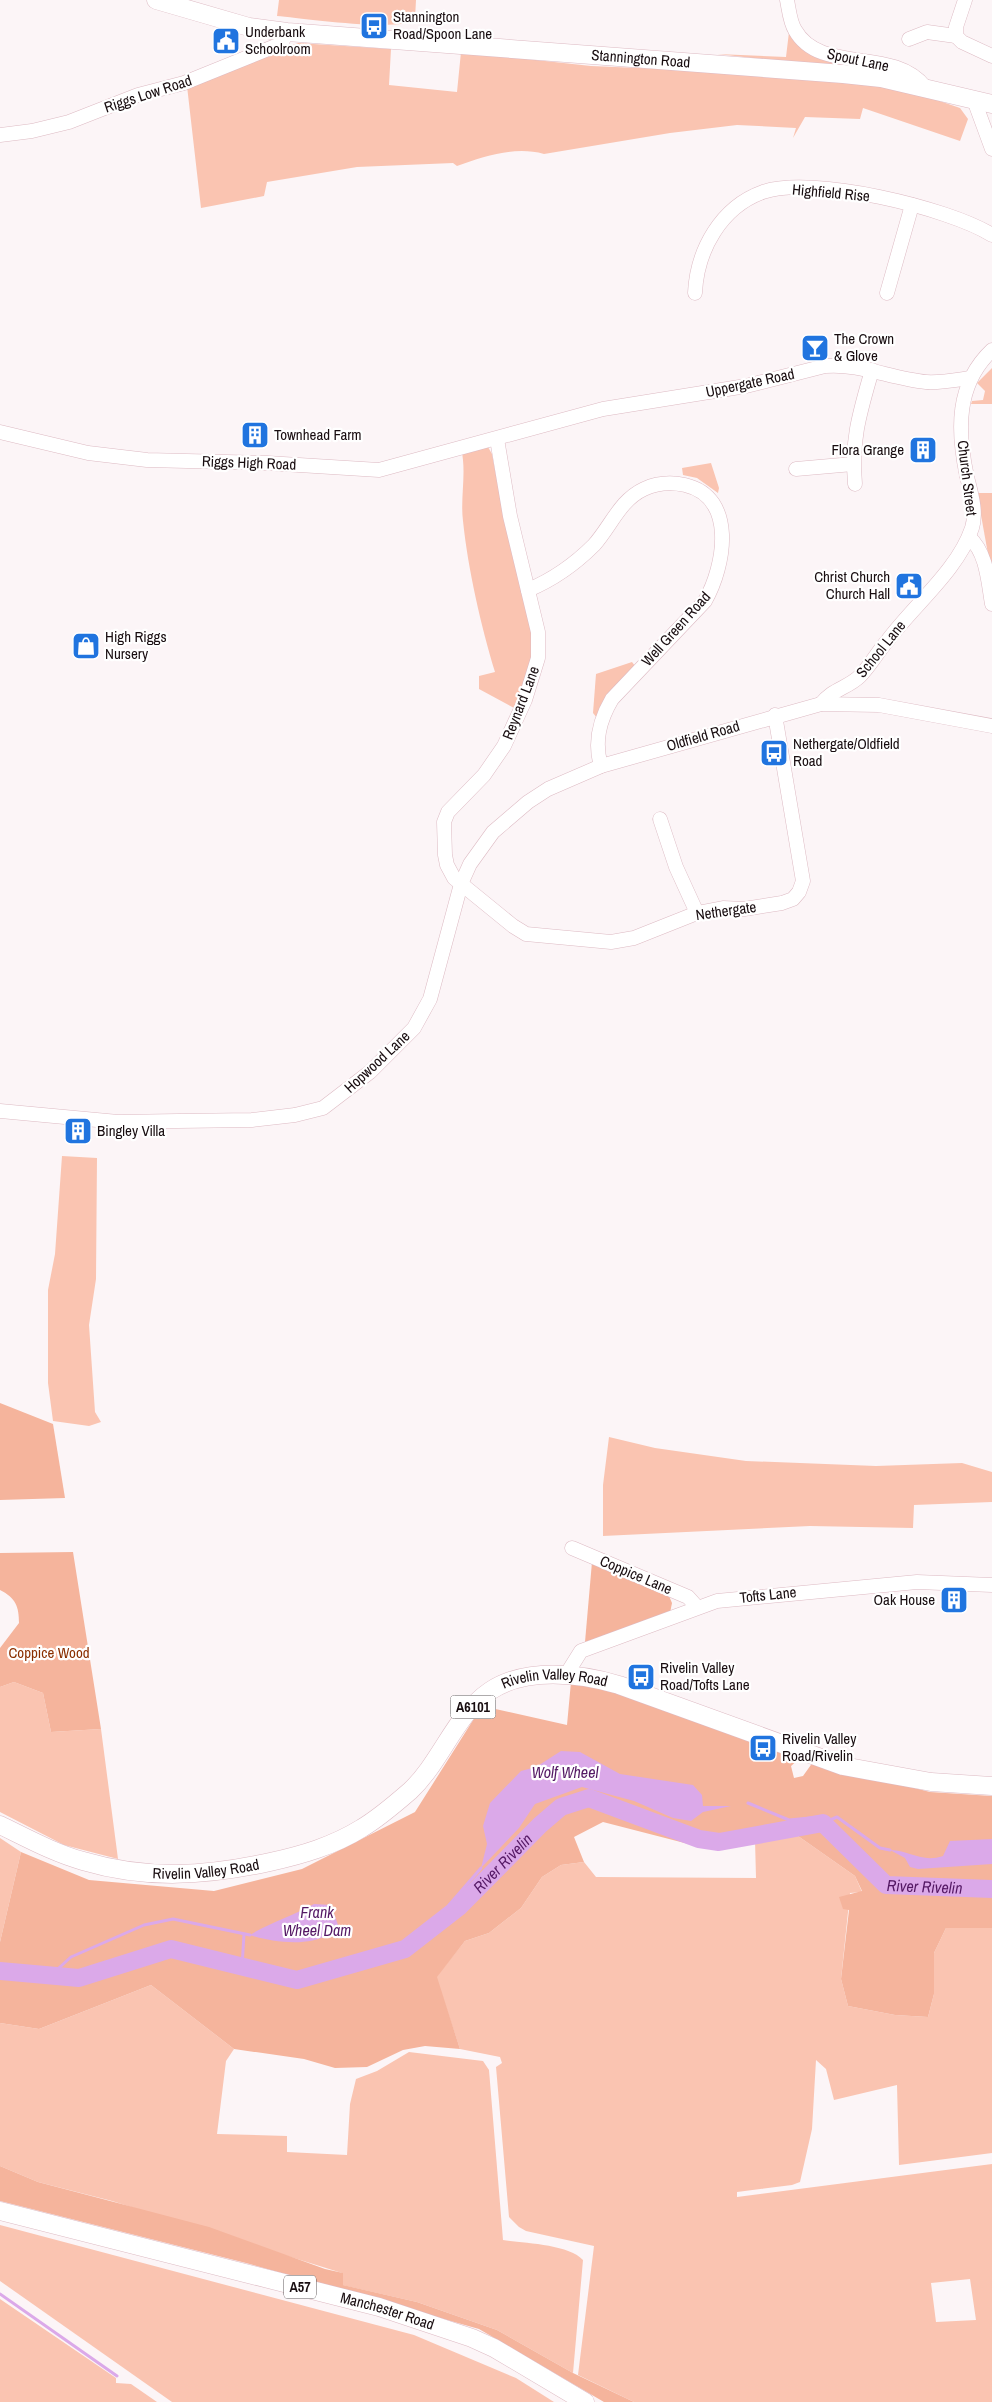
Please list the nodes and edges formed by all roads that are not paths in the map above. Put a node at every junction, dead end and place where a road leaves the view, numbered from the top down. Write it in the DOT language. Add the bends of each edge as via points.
graph roads {
  1 [pos="156,0"];
  2 [pos="787,0"];
  3 [pos="965,0"];
  4 [pos="287,32"];
  5 [pos="956,36"];
  6 [pos="909,39"];
  7 [pos="992,56"];
  8 [pos="925,87"];
  9 [pos="974,100"];
  10 [pos="992,104"];
  11 [pos="0,135"];
  12 [pos="992,149"];
  13 [pos="912,205"];
  14 [pos="992,235"];
  15 [pos="695,293"];
  16 [pos="887,293"];
  17 [pos="992,350"];
  18 [pos="872,370"];
  19 [pos="970,378"];
  20 [pos="0,432"];
  21 [pos="497,439"];
  22 [pos="854,464"];
  23 [pos="796,469"];
  24 [pos="855,484"];
  25 [pos="969,537"];
  26 [pos="528,590"];
  27 [pos="992,604"];
  28 [pos="821,704"];
  29 [pos="775,715"];
  30 [pos="992,726"];
  31 [pos="601,766"];
  32 [pos="660,819"];
  33 [pos="461,884"];
  34 [pos="697,913"];
  35 [pos="0,1111"];
  36 [pos="572,1548"];
  37 [pos="992,1585"];
  38 [pos="697,1607"];
  39 [pos="566,1675"];
  40 [pos="992,1786"];
  41 [pos="0,1825"];
  42 [pos="0,2211"];
  43 [pos="585,2402"];
  1 -- 4 [label="main road, Stannington Road" via="249,27"];
  2 -- 8 [label="street, Spout Lane" via="794,29 812,48 825,55 845,56 910,73"];
  3 -- 5 [label="street"];
  4 -- 8 [label="main road, Stannington Road" via="843,74"];
  4 -- 11 [label="street, Riggs Low Road" via="278,44 184,83 138,95 69,122"];
  5 -- 6 [label="street" via="927,32"];
  5 -- 7 [label="street"];
  8 -- 9 [label="main road, Stannington Road"];
  9 -- 10 [label="main road, Stannington Road"];
  9 -- 12 [label="street"];
  13 -- 14 [label="street, Highfield Rise" via="962,220"];
  13 -- 15 [label="street, Highfield Rise" via="857,193 814,189 779,189 760,194 730,213 710,238 699,264"];
  13 -- 16 [label="street"];
  17 -- 19 [label="street"];
  18 -- 19 [label="street, Uppergate Road" via="927,382"];
  18 -- 21 [label="street, Uppergate Road" via="826,366 746,386 603,409"];
  18 -- 22 [label="street" via="858,419"];
  19 -- 25 [label="street, Church Street" via="963,402 962,422 963,456 974,509"];
  20 -- 21 [label="street, Riggs High Road" via="88,453 147,460 379,470"];
  21 -- 26 [label="street, Reynard Lane" via="510,516"];
  22 -- 23 [label="street"];
  22 -- 24 [label="street"];
  25 -- 27 [label="street, Church Street" via="977,544 982,556"];
  25 -- 28 [label="street, School Lane" via="952,565 887,640 870,666 846,686 828,695"];
  26 -- 31 [label="street, Well Green Road" via="544,583 585,553 626,502 644,489 654,485 679,484 698,489 712,500 720,520 722,539 721,560 712,589 705,601 612,699 596,740"];
  26 -- 33 [label="street, Reynard Lane" via="539,645 525,700 494,761 455,803 444,822 447,866"];
  28 -- 29 [label="street, Oldfield Road"];
  28 -- 30 [label="street, Oldfield Road" via="879,705"];
  29 -- 31 [label="street, Oldfield Road"];
  29 -- 34 [label="street, Nethergate" via="798,844 803,881 801,890 782,904"];
  31 -- 33 [label="street, Oldfield Road" via="548,789 509,817 480,849"];
  32 -- 34 [label="street" via="672,840"];
  33 -- 34 [label="street, Nethergate" via="513,926 534,935 622,941"];
  33 -- 35 [label="street, Hopwood Lane" via="430,999 414,1028 370,1072 323,1108 252,1120 118,1122"];
  36 -- 38 [label="street, Coppice Lane" via="688,1597"];
  37 -- 38 [label="street, Tofts Lane" via="917,1582 862,1586 717,1601"];
  38 -- 39 [label="street, Tofts Lane" via="581,1651"];
  39 -- 40 [label="main road, Rivelin Valley Road / A6101" via="619,1685 843,1766 931,1782"];
  39 -- 41 [label="main road, Rivelin Valley Road / A6101" via="533,1677 491,1691 472,1708 428,1771 398,1801 362,1828 294,1856 214,1873 146,1873 68,1857"];
  42 -- 43 [label="main road, Manchester Road / A57" via="379,2307 494,2348"];
}
